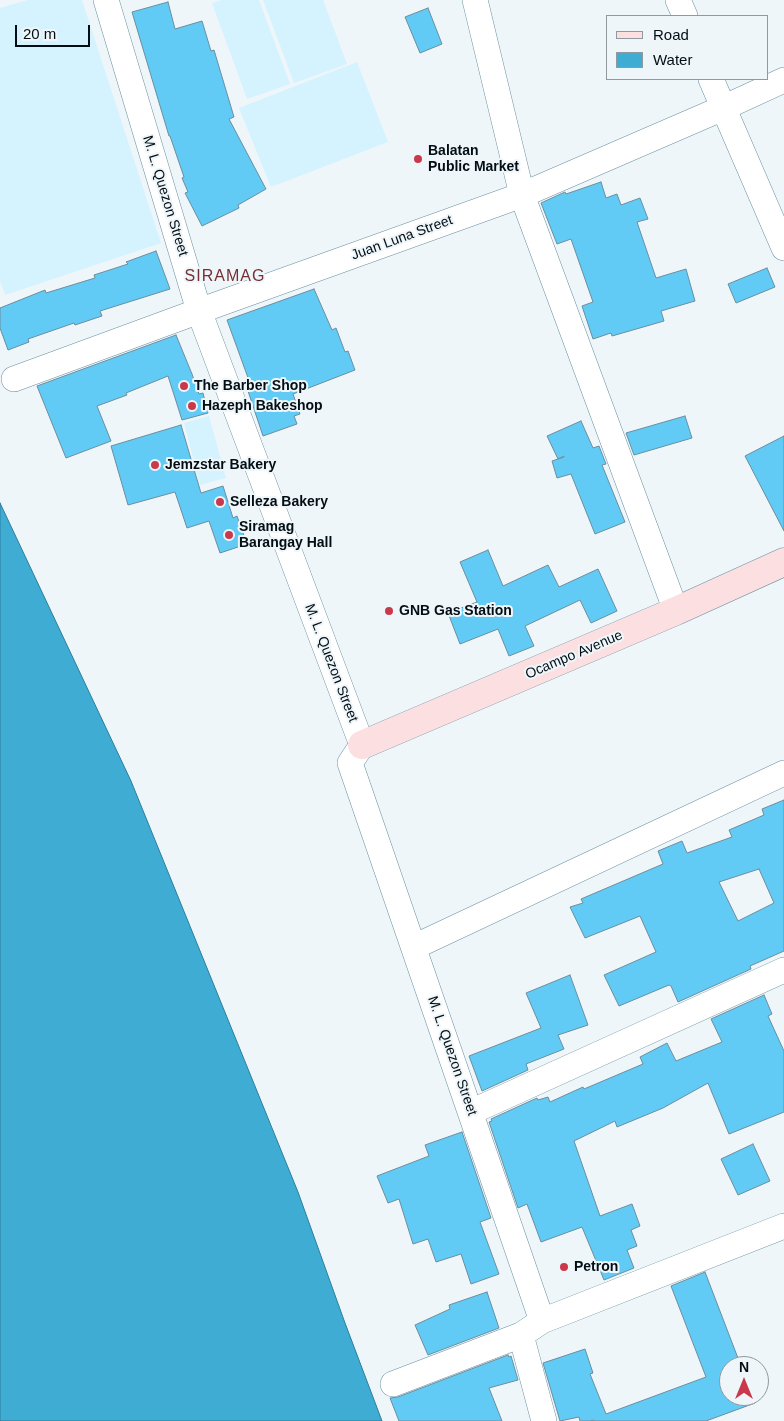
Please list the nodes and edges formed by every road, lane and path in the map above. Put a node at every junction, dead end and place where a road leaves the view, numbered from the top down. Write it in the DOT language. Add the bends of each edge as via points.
graph roads {
  1 [pos="106,0"];
  2 [pos="475,0"];
  3 [pos="678,0"];
  4 [pos="685,15"];
  5 [pos="711,80"];
  6 [pos="784,80"];
  7 [pos="723,108"];
  8 [pos="522,195"];
  9 [pos="784,248"];
  10 [pos="199,311"];
  11 [pos="14,379"];
  12 [pos="784,562"];
  13 [pos="676,611"];
  14 [pos="362,745"];
  15 [pos="784,772"];
  16 [pos="414,946"];
  17 [pos="784,970"];
  18 [pos="471,1112"];
  19 [pos="784,1226"];
  20 [pos="542,1321"];
  21 [pos="521,1335"];
  22 [pos="393,1384"];
  23 [pos="544,1421"];
  1 -- 10 [label="street, M. L. Quezon Street"];
  2 -- 8 [label="street"];
  3 -- 4 [label="street"];
  5 -- 7 [label="street"];
  6 -- 7 [label="street, Juan Luna Street"];
  7 -- 8 [label="street, Juan Luna Street"];
  7 -- 9 [label="street"];
  8 -- 10 [label="street, Juan Luna Street"];
  8 -- 13 [label="street"];
  10 -- 11 [label="street, Juan Luna Street"];
  10 -- 14 [label="street, M. L. Quezon Street"];
  12 -- 13 [label="main road, Ocampo Avenue"];
  13 -- 14 [label="main road, Ocampo Avenue"];
  14 -- 16 [label="street, M. L. Quezon Street" via="350,763"];
  15 -- 16 [label="street"];
  16 -- 18 [label="street, M. L. Quezon Street"];
  17 -- 18 [label="street"];
  18 -- 20 [label="street, M. L. Quezon Street"];
  19 -- 20 [label="street"];
  20 -- 21 [label="street"];
  21 -- 22 [label="street"];
  21 -- 23 [label="street"];
}
